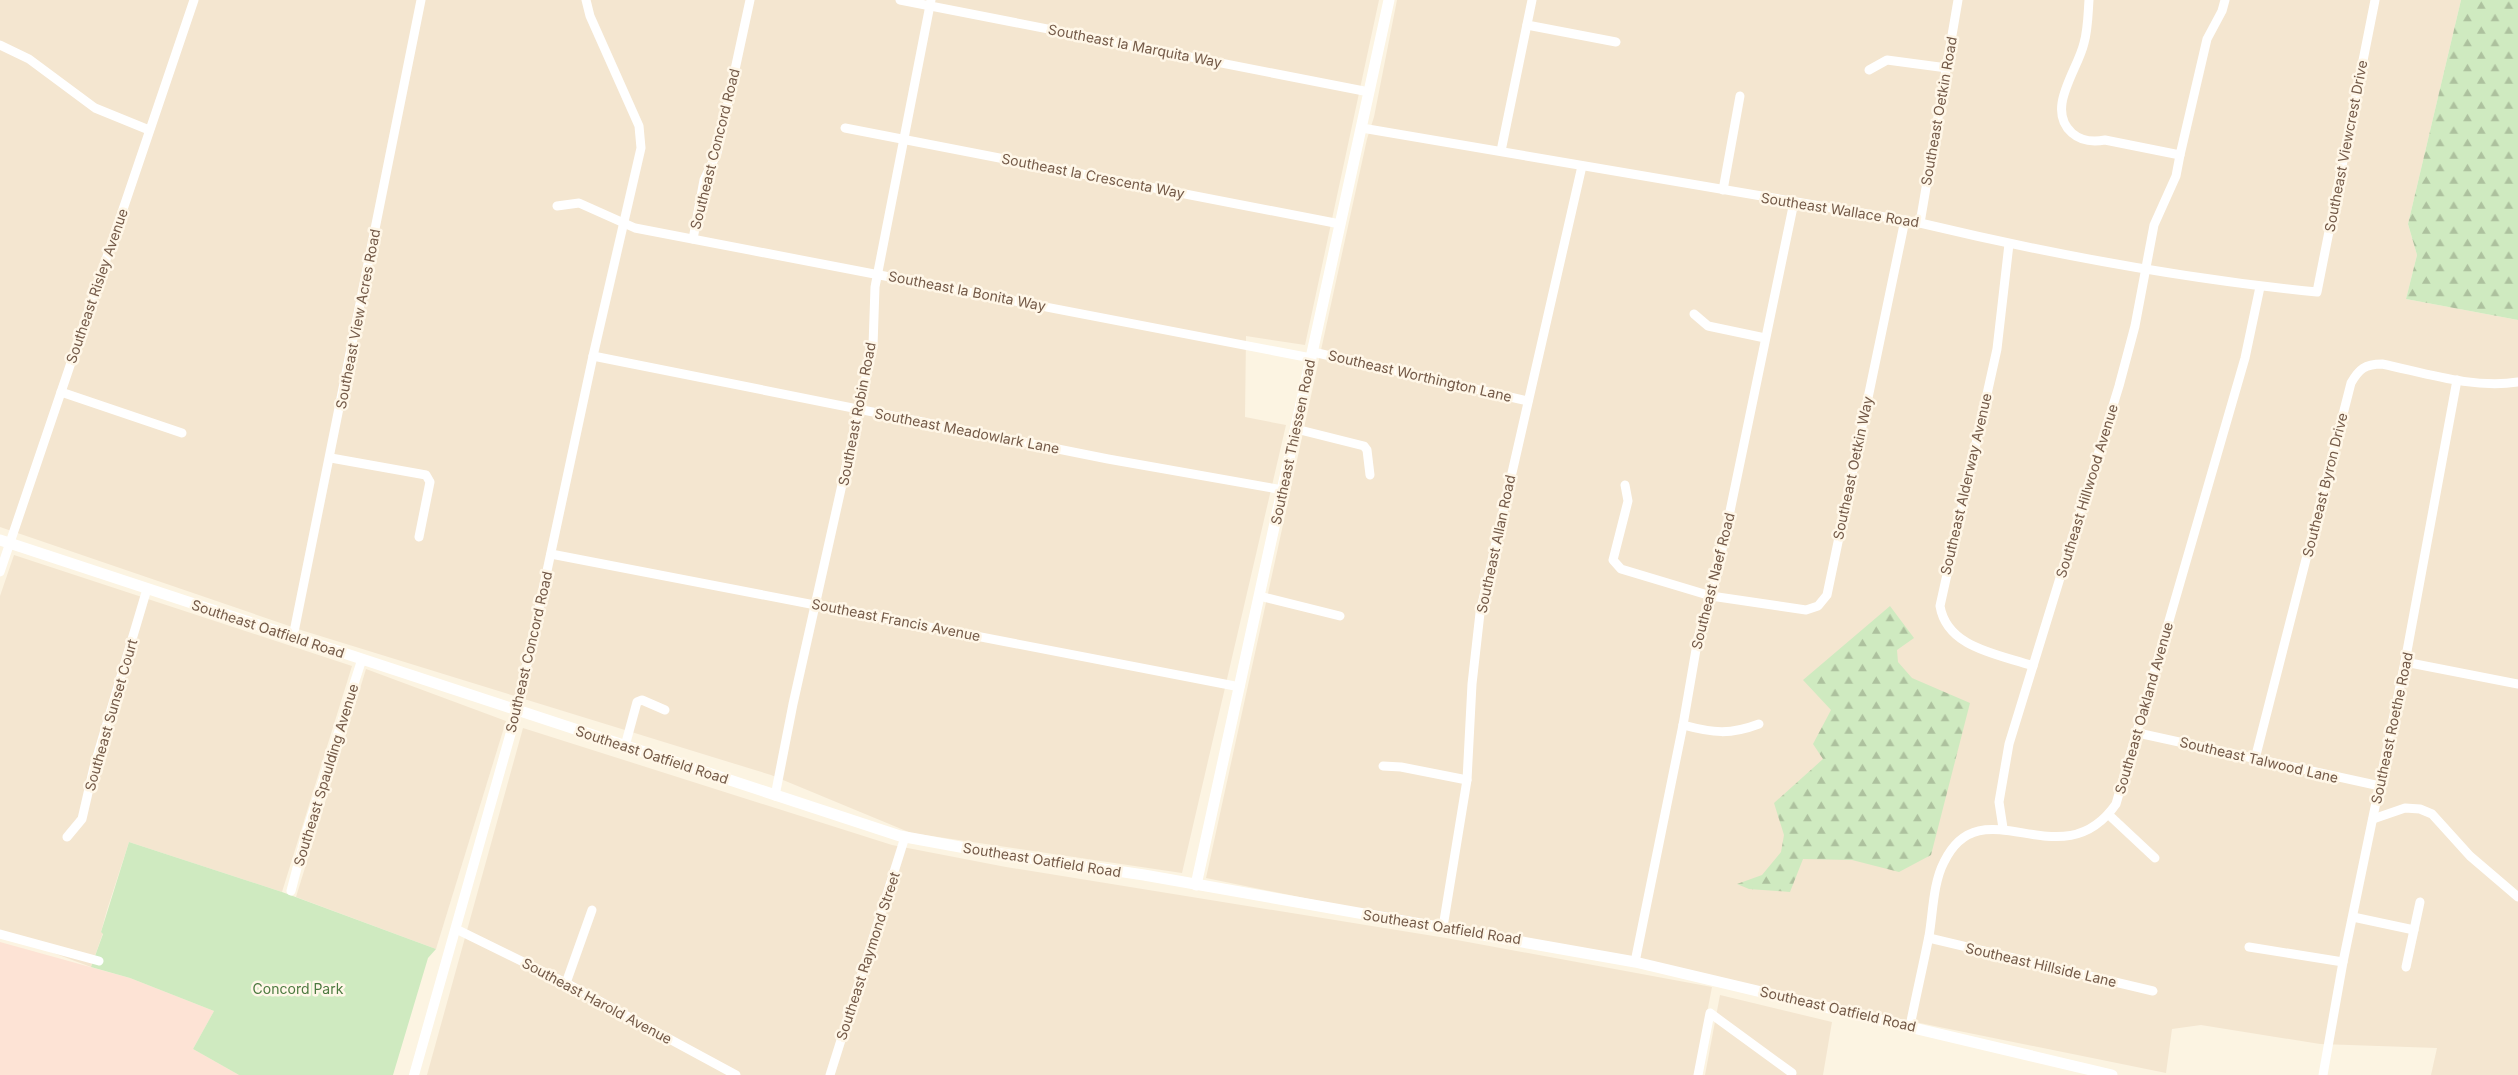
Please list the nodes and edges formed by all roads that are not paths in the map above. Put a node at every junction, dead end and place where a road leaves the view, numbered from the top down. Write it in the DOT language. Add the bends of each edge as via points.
graph roads {
  1 [pos="194,0"];
  2 [pos="421,0"];
  3 [pos="586,0"];
  4 [pos="750,0"];
  5 [pos="900,0"];
  6 [pos="1389,0"];
  7 [pos="1532,0"];
  8 [pos="1958,0"];
  9 [pos="2088,0"];
  10 [pos="2225,0"];
  11 [pos="2375,0"];
  12 [pos="930,3"];
  13 [pos="1527,25"];
  14 [pos="1616,42"];
  15 [pos="0,45"];
  16 [pos="1947,68"];
  17 [pos="1869,70"];
  18 [pos="1369,92"];
  19 [pos="1740,96"];
  20 [pos="845,128"];
  21 [pos="1362,128"];
  22 [pos="149,130"];
  23 [pos="904,140"];
  24 [pos="1501,151"];
  25 [pos="2180,155"];
  26 [pos="1582,166"];
  27 [pos="1723,190"];
  28 [pos="1794,202"];
  29 [pos="557,206"];
  30 [pos="1905,220"];
  31 [pos="1920,222"];
  32 [pos="1340,224"];
  33 [pos="624,225"];
  34 [pos="693,239"];
  35 [pos="2009,244"];
  36 [pos="2146,268"];
  37 [pos="877,274"];
  38 [pos="2260,287"];
  39 [pos="2317,292"];
  40 [pos="1694,314"];
  41 [pos="1766,338"];
  42 [pos="1312,355"];
  43 [pos="593,356"];
  44 [pos="2457,380"];
  45 [pos="2518,382"];
  46 [pos="61,392"];
  47 [pos="1528,400"];
  48 [pos="859,410"];
  49 [pos="1296,429"];
  50 [pos="182,433"];
  51 [pos="331,458"];
  52 [pos="1370,475"];
  53 [pos="1625,485"];
  54 [pos="1283,490"];
  55 [pos="419,537"];
  56 [pos="5,542"];
  57 [pos="551,554"];
  58 [pos="0,572"];
  59 [pos="148,589"];
  60 [pos="1260,596"];
  61 [pos="1711,596"];
  62 [pos="817,604"];
  63 [pos="1340,616"];
  64 [pos="294,637"];
  65 [pos="362,659"];
  66 [pos="2405,662"];
  67 [pos="2033,666"];
  68 [pos="2518,684"];
  69 [pos="1240,687"];
  70 [pos="666,710"];
  71 [pos="517,711"];
  72 [pos="1759,724"];
  73 [pos="1683,725"];
  74 [pos="2138,733"];
  75 [pos="625,746"];
  76 [pos="2255,759"];
  77 [pos="1383,766"];
  78 [pos="1467,780"];
  79 [pos="2380,786"];
  80 [pos="775,796"];
  81 [pos="2109,815"];
  82 [pos="2373,819"];
  83 [pos="2003,828"];
  84 [pos="67,837"];
  85 [pos="905,837"];
  86 [pos="2155,858"];
  87 [pos="1196,885"];
  88 [pos="291,891"];
  89 [pos="2518,897"];
  90 [pos="2420,902"];
  91 [pos="592,910"];
  92 [pos="2353,917"];
  93 [pos="1442,927"];
  94 [pos="456,929"];
  95 [pos="2414,930"];
  96 [pos="0,934"];
  97 [pos="1929,938"];
  98 [pos="2249,948"];
  99 [pos="99,961"];
  100 [pos="1635,962"];
  101 [pos="2343,962"];
  102 [pos="2406,966"];
  103 [pos="566,983"];
  104 [pos="2153,991"];
  105 [pos="1910,1026"];
  106 [pos="1792,1073"];
  107 [pos="414,1075"];
  108 [pos="736,1075"];
  109 [pos="830,1075"];
  110 [pos="1698,1075"];
  111 [pos="2112,1075"];
  112 [pos="2323,1075"];
  1 -- 22 [label="street, Southeast Risley Avenue"];
  2 -- 51 [label="street, Southeast View Acres Road"];
  3 -- 33 [label="street, Southeast Concord Road" via="642,139"];
  4 -- 34 [label="street, Southeast Concord Road" via="717,153 704,180"];
  5 -- 12 [label="street, Southeast la Marquita Way"];
  6 -- 18 [label="main road, Southeast Thiessen Road"];
  7 -- 13 [label="street"];
  8 -- 16 [label="street, Southeast Oetkin Road"];
  9 -- 25 [label="street" via="2085,41 2061,108 2066,125 2077,137 2095,142 2105,140"];
  10 -- 25 [label="street, Southeast Hillwood Avenue" via="2207,39"];
  11 -- 39 [label="street, Southeast Viewcrest Drive"];
  12 -- 18 [label="street, Southeast la Marquita Way"];
  12 -- 23 [label="street, Southeast Robin Road"];
  13 -- 14 [label="street"];
  13 -- 24 [label="street"];
  15 -- 22 [label="street" via="30,59 95,108"];
  16 -- 17 [label="street" via="1887,60"];
  16 -- 31 [label="street, Southeast Oetkin Road"];
  18 -- 21 [label="main road, Southeast Thiessen Road"];
  19 -- 27 [label="street"];
  20 -- 23 [label="street, Southeast la Crescenta Way"];
  21 -- 24 [label="street, Southeast Wallace Road"];
  21 -- 32 [label="main road, Southeast Thiessen Road"];
  22 -- 46 [label="street, Southeast Risley Avenue"];
  23 -- 32 [label="street, Southeast la Crescenta Way"];
  23 -- 37 [label="street, Southeast Robin Road"];
  24 -- 26 [label="street, Southeast Wallace Road"];
  25 -- 36 [label="street, Southeast Hillwood Avenue" via="2176,176 2157,213"];
  26 -- 27 [label="street, Southeast Wallace Road"];
  26 -- 47 [label="street, Southeast Allan Road"];
  27 -- 28 [label="street, Southeast Wallace Road"];
  28 -- 30 [label="street, Southeast Wallace Road"];
  28 -- 41 [label="street, Southeast Naef Road"];
  29 -- 33 [label="street, Southeast la Bonita Way" via="579,203"];
  30 -- 31 [label="street, Southeast Wallace Road"];
  30 -- 61 [label="street, Southeast Oetkin Way" via="1827,595 1818,606 1806,610"];
  31 -- 35 [label="street, Southeast Wallace Road"];
  32 -- 42 [label="main road, Southeast Thiessen Road"];
  33 -- 34 [label="street, Southeast la Bonita Way"];
  33 -- 43 [label="street, Southeast Concord Road"];
  34 -- 37 [label="street, Southeast la Bonita Way"];
  35 -- 36 [label="street, Southeast Wallace Road"];
  35 -- 67 [label="street, Southeast Alderway Avenue" via="1997,349 1940,606 1945,625 1951,633 1965,642"];
  36 -- 38 [label="street, Southeast Wallace Road"];
  36 -- 67 [label="street, Southeast Hillwood Avenue" via="2119,386"];
  37 -- 42 [label="street, Southeast la Bonita Way"];
  37 -- 48 [label="street, Southeast Robin Road" via="873,346"];
  38 -- 39 [label="street, Southeast Wallace Road"];
  38 -- 74 [label="street, Southeast Oakland Avenue" via="2245,358"];
  40 -- 41 [label="street" via="1708,326"];
  41 -- 61 [label="street, Southeast Naef Road"];
  42 -- 47 [label="street, Southeast Worthington Lane"];
  42 -- 49 [label="main road, Southeast Thiessen Road"];
  43 -- 48 [label="street, Southeast Meadowlark Lane"];
  43 -- 57 [label="street, Southeast Concord Road"];
  44 -- 45 [label="street, Southeast Byron Drive"];
  44 -- 66 [label="street, Southeast Roethe Road"];
  44 -- 76 [label="street, Southeast Byron Drive" via="2369,364 2358,371 2350,383"];
  46 -- 50 [label="street"];
  46 -- 56 [label="street, Southeast Risley Avenue"];
  47 -- 78 [label="street, Southeast Allan Road" via="1477,630"];
  48 -- 54 [label="street, Southeast Meadowlark Lane"];
  48 -- 62 [label="street, Southeast Robin Road"];
  49 -- 52 [label="street" via="1364,446"];
  49 -- 54 [label="main road, Southeast Thiessen Road"];
  51 -- 55 [label="street" via="426,476 430,482"];
  51 -- 64 [label="street, Southeast View Acres Road"];
  53 -- 61 [label="street, Southeast Oetkin Way" via="1628,501 1613,560 1621,569"];
  54 -- 60 [label="main road, Southeast Thiessen Road"];
  56 -- 58 [label="street, Southeast Risley Avenue"];
  56 -- 59 [label="main road, Southeast Oatfield Road"];
  57 -- 62 [label="street, Southeast Francis Avenue"];
  57 -- 71 [label="street, Southeast Concord Road"];
  59 -- 64 [label="main road, Southeast Oatfield Road"];
  59 -- 84 [label="street, Southeast Sunset Court" via="94,767 82,819"];
  60 -- 63 [label="street"];
  60 -- 69 [label="main road, Southeast Thiessen Road"];
  61 -- 73 [label="street, Southeast Naef Road" via="1698,638"];
  62 -- 69 [label="street, Southeast Francis Avenue"];
  62 -- 80 [label="street, Southeast Robin Road"];
  64 -- 65 [label="main road, Southeast Oatfield Road"];
  65 -- 71 [label="main road, Southeast Oatfield Road"];
  65 -- 88 [label="street, Southeast Spaulding Avenue" via="307,830"];
  66 -- 68 [label="street"];
  66 -- 79 [label="street, Southeast Roethe Road"];
  67 -- 83 [label="street, Southeast Hillwood Avenue" via="2004,772 1999,808"];
  69 -- 87 [label="main road, Southeast Thiessen Road"];
  70 -- 75 [label="street" via="642,700 637,702"];
  71 -- 75 [label="main road, Southeast Oatfield Road"];
  71 -- 94 [label="street, Southeast Concord Road"];
  72 -- 73 [label="street" via="1727,733"];
  73 -- 100 [label="street, Southeast Naef Road"];
  74 -- 76 [label="street, Southeast Talwood Lane"];
  74 -- 81 [label="street, Southeast Oakland Avenue" via="2121,794"];
  75 -- 80 [label="main road, Southeast Oatfield Road"];
  76 -- 79 [label="street, Southeast Talwood Lane"];
  77 -- 78 [label="street"];
  78 -- 93 [label="street, Southeast Allan Road"];
  79 -- 82 [label="street, Southeast Roethe Road"];
  80 -- 85 [label="main road, Southeast Oatfield Road"];
  81 -- 83 [label="street, Southeast Oakland Avenue" via="2090,830 2067,838 2050,838"];
  81 -- 86 [label="street"];
  82 -- 89 [label="street" via="2405,808 2432,814 2470,856"];
  82 -- 92 [label="street, Southeast Roethe Road"];
  83 -- 97 [label="street, Southeast Oakland Avenue" via="1973,833 1949,853 1940,872"];
  85 -- 87 [label="main road, Southeast Oatfield Road"];
  85 -- 109 [label="street, Southeast Raymond Street"];
  87 -- 93 [label="main road, Southeast Oatfield Road"];
  90 -- 95 [label="street"];
  91 -- 103 [label="street"];
  92 -- 95 [label="street"];
  92 -- 101 [label="street, Southeast Roethe Road"];
  93 -- 100 [label="main road, Southeast Oatfield Road"];
  94 -- 103 [label="street, Southeast Harold Avenue"];
  94 -- 107 [label="street, Southeast Concord Road"];
  95 -- 102 [label="street"];
  96 -- 99 [label="street"];
  97 -- 104 [label="street, Southeast Hillside Lane"];
  97 -- 105 [label="street, Southeast Oakland Avenue"];
  98 -- 101 [label="street"];
  100 -- 105 [label="main road, Southeast Oatfield Road"];
  101 -- 112 [label="street, Southeast Roethe Road"];
  103 -- 108 [label="street, Southeast Harold Avenue"];
  105 -- 111 [label="main road, Southeast Oatfield Road"];
  106 -- 110 [label="street" via="1710,1013"];
}
